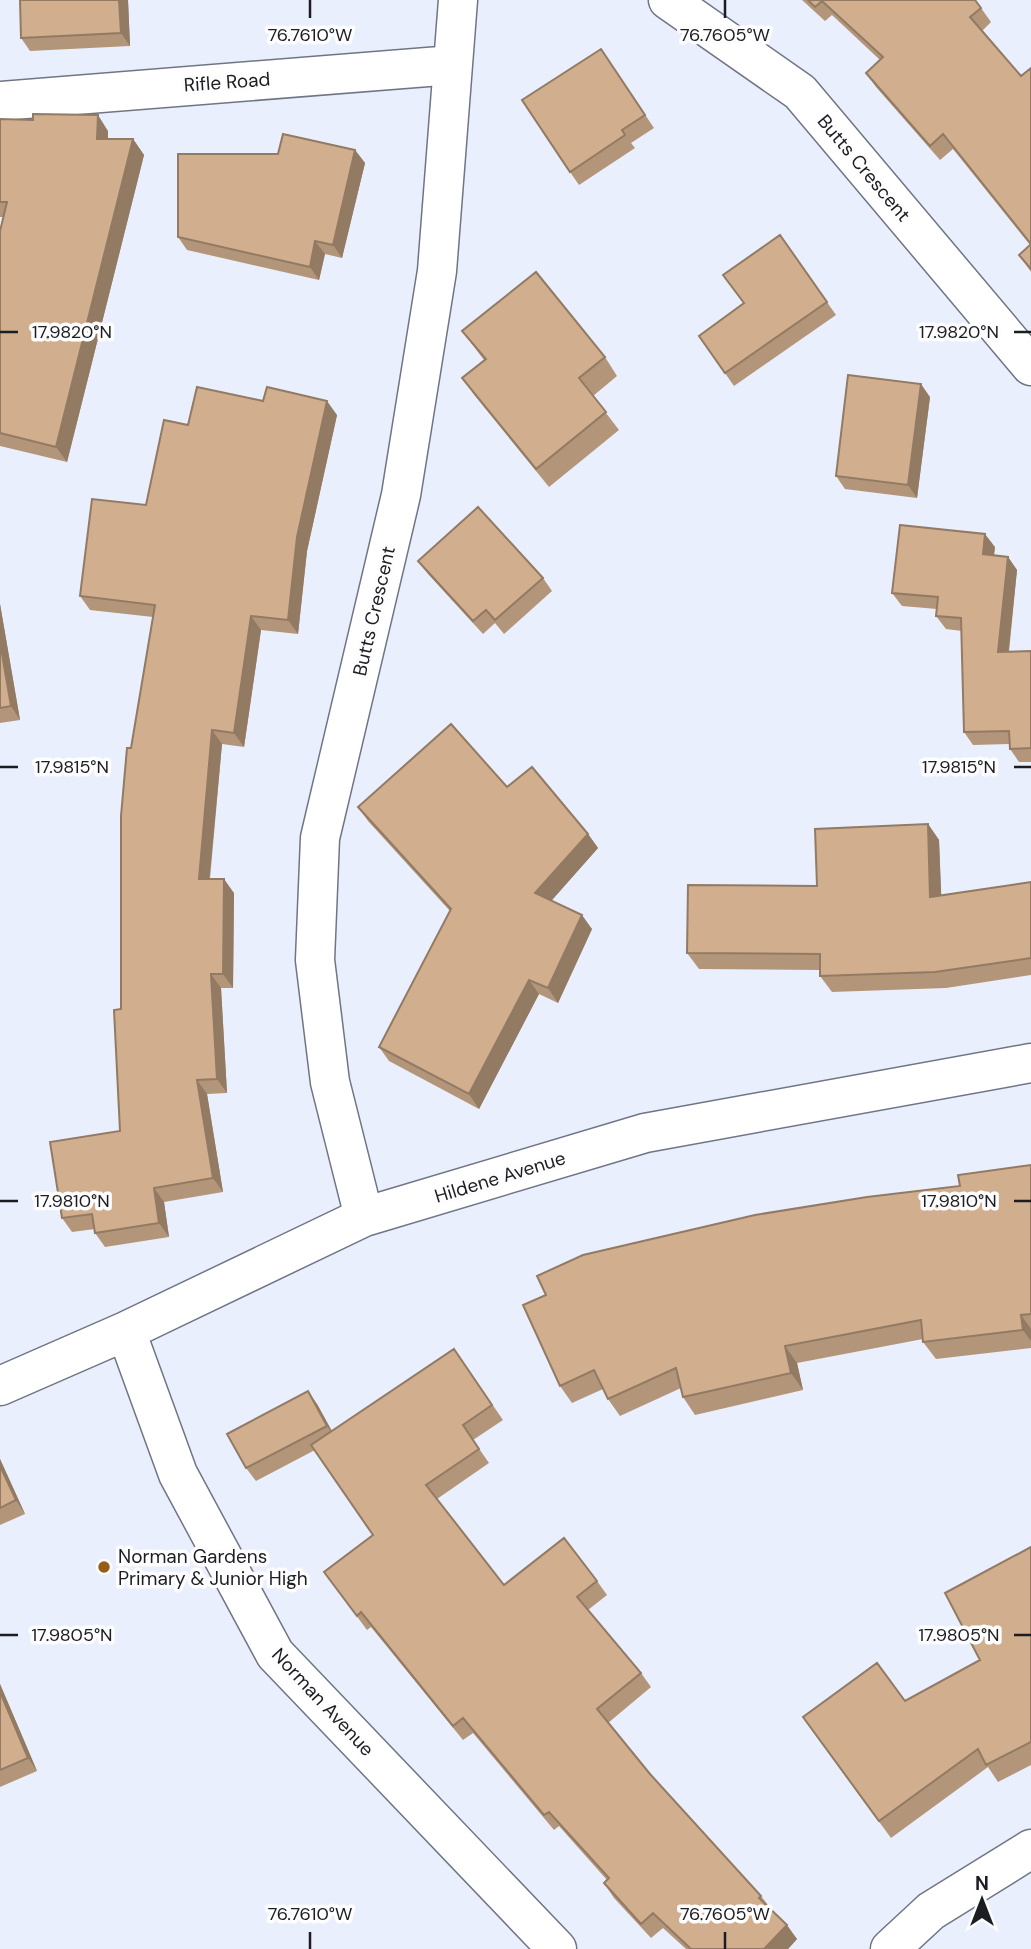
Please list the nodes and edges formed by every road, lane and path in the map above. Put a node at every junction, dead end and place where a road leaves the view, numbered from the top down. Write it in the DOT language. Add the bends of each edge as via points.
graph roads {
  1 [pos="458,0"];
  2 [pos="668,0"];
  3 [pos="453,65"];
  4 [pos="0,101"];
  5 [pos="1031,366"];
  6 [pos="1031,1063"];
  7 [pos="364,1217"];
  8 [pos="126,1331"];
  9 [pos="0,1386"];
  10 [pos="1031,1849"];
  11 [pos="557,1949"];
  12 [pos="890,1949"];
  1 -- 3 [label="street, Butts Crescent"];
  2 -- 5 [label="street, Butts Crescent" via="800,92"];
  3 -- 4 [label="street, Rifle Road"];
  3 -- 7 [label="street, Butts Crescent" via="437,271 401,495 320,838 315,960 330,1082"];
  6 -- 7 [label="street, Hildene Avenue" via="646,1133"];
  7 -- 8 [label="street, Hildene Avenue"];
  8 -- 9 [label="street, Hildene Avenue"];
  8 -- 11 [label="street, Norman Avenue" via="178,1475 275,1654"];
  10 -- 12 [label="street" via="931,1912"];
}
